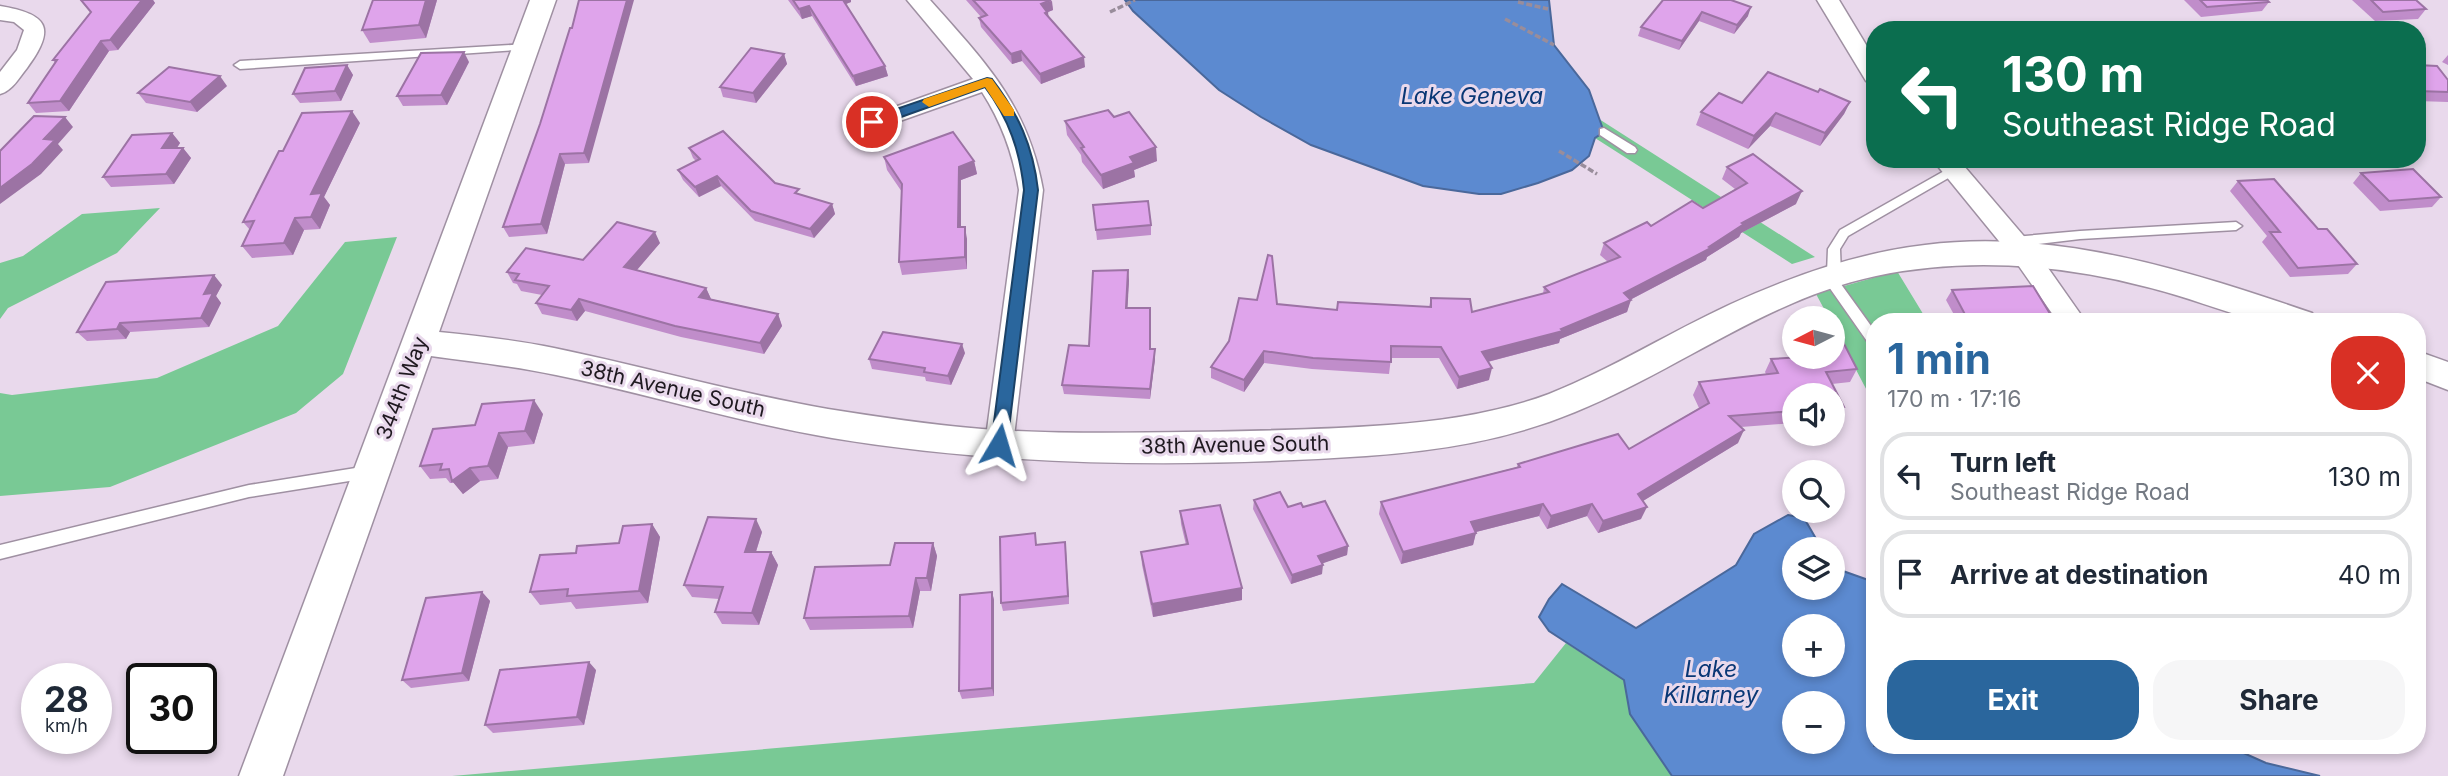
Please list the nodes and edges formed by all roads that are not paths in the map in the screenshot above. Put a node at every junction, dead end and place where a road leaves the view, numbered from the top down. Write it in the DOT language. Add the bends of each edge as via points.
graph roads {
  1 [pos="543,0"];
  2 [pos="918,0"];
  3 [pos="1828,0"];
  4 [pos="0,13"];
  5 [pos="527,47"];
  6 [pos="1866,63"];
  7 [pos="240,65"];
  8 [pos="987,82"];
  9 [pos="0,87"];
  10 [pos="872,122"];
  11 [pos="1604,132"];
  12 [pos="1632,150"];
  13 [pos="1943,168"];
  14 [pos="1951,168"];
  15 [pos="2236,226"];
  16 [pos="2020,248"];
  17 [pos="1832,277"];
  18 [pos="2067,313"];
  19 [pos="2274,313"];
  20 [pos="1866,328"];
  21 [pos="420,342"];
  22 [pos="2426,368"];
  23 [pos="2448,377"];
  24 [pos="999,445"];
  25 [pos="369,472"];
  26 [pos="0,552"];
  27 [pos="261,776"];
  1 -- 5 [label="street, 344th Way"];
  2 -- 8 [label="street"];
  3 -- 6 [label="street"];
  4 -- 9 [label="street" via="25,17 34,23 36,34"];
  5 -- 7 [label="lane"];
  5 -- 21 [label="street, 344th Way"];
  8 -- 10 [label="street"];
  8 -- 24 [label="street" via="1006,106 1018,132 1031,190"];
  11 -- 12 [label="lane"];
  13 -- 17 [label="lane" via="1844,233 1834,249"];
  14 -- 16 [label="street"];
  15 -- 16 [label="lane" via="2080,235"];
  16 -- 17 [label="street, 38th Avenue South" via="1912,258"];
  16 -- 18 [label="street"];
  16 -- 19 [label="street, 38th Avenue South" via="2176,281"];
  17 -- 20 [label="lane"];
  17 -- 24 [label="street, 38th Avenue South" via="1741,315 1567,401 1481,426 1332,443"];
  21 -- 24 [label="street, 38th Avenue South" via="547,359 735,406 830,423"];
  21 -- 25 [label="street, 344th Way"];
  22 -- 23 [label="street"];
  25 -- 26 [label="lane" via="249,491"];
  25 -- 27 [label="street, 344th Way"];
}
